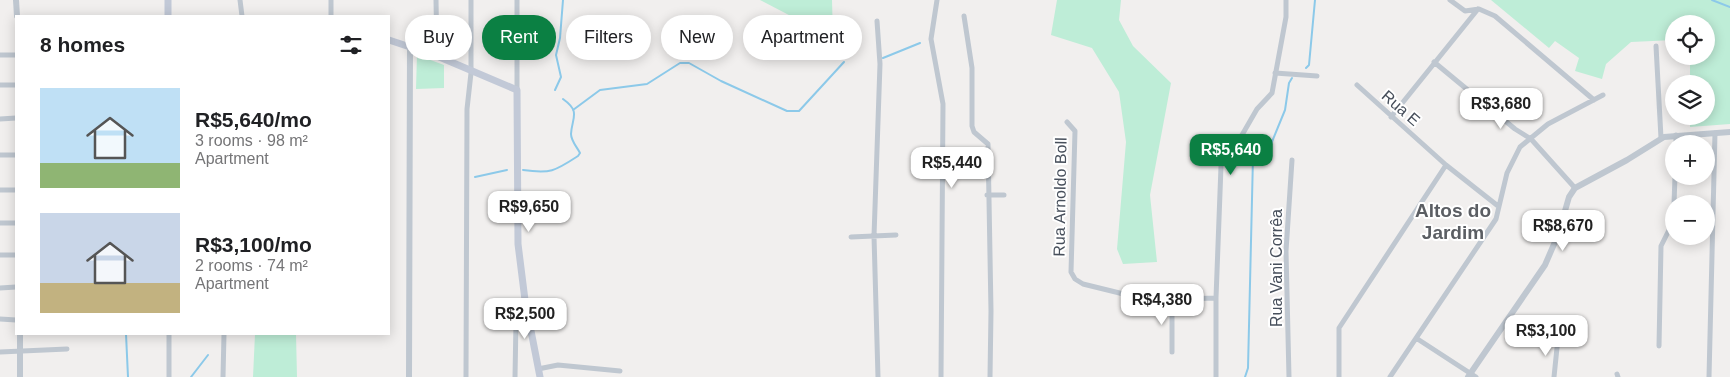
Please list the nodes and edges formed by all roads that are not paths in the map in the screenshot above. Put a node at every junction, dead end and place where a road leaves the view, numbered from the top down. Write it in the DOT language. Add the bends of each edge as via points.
graph roads {
  1 [pos="16,0"];
  2 [pos="168,0"];
  3 [pos="240,0"];
  4 [pos="331,0"];
  5 [pos="436,0"];
  6 [pos="470,0"];
  7 [pos="516,0"];
  8 [pos="937,0"];
  9 [pos="1286,0"];
  10 [pos="1450,0"];
  11 [pos="1478,9"];
  12 [pos="17,15"];
  13 [pos="168,15"];
  14 [pos="242,15"];
  15 [pos="331,15"];
  16 [pos="436,15"];
  17 [pos="964,16"];
  18 [pos="877,22"];
  19 [pos="390,40"];
  20 [pos="405,45"];
  21 [pos="1656,46"];
  22 [pos="0,55"];
  23 [pos="15,55"];
  24 [pos="410,60"];
  25 [pos="446,60"];
  26 [pos="1434,62"];
  27 [pos="471,72"];
  28 [pos="1275,73"];
  29 [pos="1317,76"];
  30 [pos="0,85"];
  31 [pos="15,85"];
  32 [pos="1356,85"];
  33 [pos="517,90"];
  34 [pos="1603,95"];
  35 [pos="1594,100"];
  36 [pos="1390,117"];
  37 [pos="15,118"];
  38 [pos="0,119"];
  39 [pos="1067,122"];
  40 [pos="1730,132"];
  41 [pos="1715,133"];
  42 [pos="1676,134"];
  43 [pos="1661,138"];
  44 [pos="1531,139"];
  45 [pos="15,155"];
  46 [pos="0,156"];
  47 [pos="1292,160"];
  48 [pos="1446,165"];
  49 [pos="1575,188"];
  50 [pos="0,190"];
  51 [pos="15,190"];
  52 [pos="1004,195"];
  53 [pos="987,196"];
  54 [pos="1498,206"];
  55 [pos="15,222"];
  56 [pos="0,223"];
  57 [pos="896,235"];
  58 [pos="874,236"];
  59 [pos="852,237"];
  60 [pos="1665,238"];
  61 [pos="0,255"];
  62 [pos="15,255"];
  63 [pos="15,287"];
  64 [pos="0,288"];
  65 [pos="1216,298"];
  66 [pos="525,300"];
  67 [pos="1172,300"];
  68 [pos="0,319"];
  69 [pos="15,320"];
  70 [pos="20,335"];
  71 [pos="169,335"];
  72 [pos="224,335"];
  73 [pos="1416,338"];
  74 [pos="1558,338"];
  75 [pos="1659,346"];
  76 [pos="67,349"];
  77 [pos="21,351"];
  78 [pos="0,352"];
  79 [pos="1172,352"];
  80 [pos="538,369"];
  81 [pos="620,371"];
  82 [pos="1471,376"];
  83 [pos="20,377"];
  84 [pos="169,377"];
  85 [pos="223,377"];
  86 [pos="409,377"];
  87 [pos="466,377"];
  88 [pos="515,377"];
  89 [pos="540,377"];
  90 [pos="878,377"];
  91 [pos="940,377"];
  92 [pos="990,377"];
  93 [pos="1216,377"];
  94 [pos="1289,377"];
  95 [pos="1339,377"];
  96 [pos="1390,377"];
  97 [pos="1554,377"];
  98 [pos="1709,377"];
  1 -- 12 [label="street"];
  2 -- 13 [label="main road"];
  3 -- 14 [label="street"];
  4 -- 15 [label="street"];
  5 -- 16 [label="street"];
  6 -- 27 [label="street"];
  7 -- 33 [label="street"];
  8 -- 91 [label="street" via="931,40 942,104"];
  9 -- 28 [label="street" via="1286,17"];
  10 -- 11 [label="street" via="1465,11"];
  11 -- 26 [label="street"];
  11 -- 35 [label="street" via="1495,16"];
  17 -- 53 [label="street" via="972,68 972,126 988,144"];
  18 -- 58 [label="street" via="880,64"];
  19 -- 20 [label="main road"];
  21 -- 43 [label="street"];
  22 -- 23 [label="street"];
  24 -- 86 [label="street"];
  25 -- 27 [label="main road"];
  26 -- 36 [label="street"];
  26 -- 44 [label="street"];
  27 -- 33 [label="main road"];
  27 -- 87 [label="street" via="467,109"];
  28 -- 29 [label="street"];
  28 -- 65 [label="street" via="1270,97 1257,110 1246,130 1238,138 1222,140"];
  30 -- 31 [label="street"];
  32 -- 36 [label="street, Rua E"];
  33 -- 66 [label="main road" via="518,244"];
  34 -- 35 [label="street"];
  35 -- 44 [label="street" via="1548,124"];
  36 -- 48 [label="street, Rua E"];
  37 -- 38 [label="street"];
  39 -- 67 [label="street, Rua Arnoldo Boll" via="1075,131 1073,276 1079,282 1124,295"];
  40 -- 41 [label="street"];
  41 -- 42 [label="street"];
  41 -- 98 [label="street"];
  42 -- 43 [label="street"];
  43 -- 49 [label="street"];
  44 -- 49 [label="street"];
  44 -- 54 [label="street" via="1520,147 1512,162"];
  45 -- 46 [label="street"];
  47 -- 94 [label="street, Rua Vani Corrêa" via="1286,252"];
  48 -- 54 [label="street, Rua E"];
  48 -- 95 [label="street" via="1339,328"];
  49 -- 82 [label="street" via="1568,197 1558,235 1545,265"];
  50 -- 51 [label="street"];
  52 -- 53 [label="street"];
  53 -- 92 [label="street"];
  54 -- 73 [label="street" via="1496,218"];
  55 -- 56 [label="street"];
  57 -- 58 [label="street"];
  58 -- 59 [label="street"];
  58 -- 90 [label="street"];
  60 -- 75 [label="street" via="1661,246"];
  61 -- 62 [label="street"];
  63 -- 64 [label="street"];
  65 -- 67 [label="street, Rua Arnoldo Boll"];
  65 -- 93 [label="street"];
  66 -- 80 [label="main road"];
  66 -- 88 [label="street" via="516,321"];
  67 -- 79 [label="street"];
  68 -- 69 [label="street"];
  70 -- 77 [label="street"];
  71 -- 84 [label="street"];
  72 -- 85 [label="street"];
  73 -- 82 [label="street"];
  73 -- 96 [label="street"];
  74 -- 97 [label="street"];
  76 -- 77 [label="street"];
  77 -- 78 [label="street"];
  77 -- 83 [label="street"];
  80 -- 81 [label="street" via="558,365"];
  80 -- 89 [label="main road"];
}
